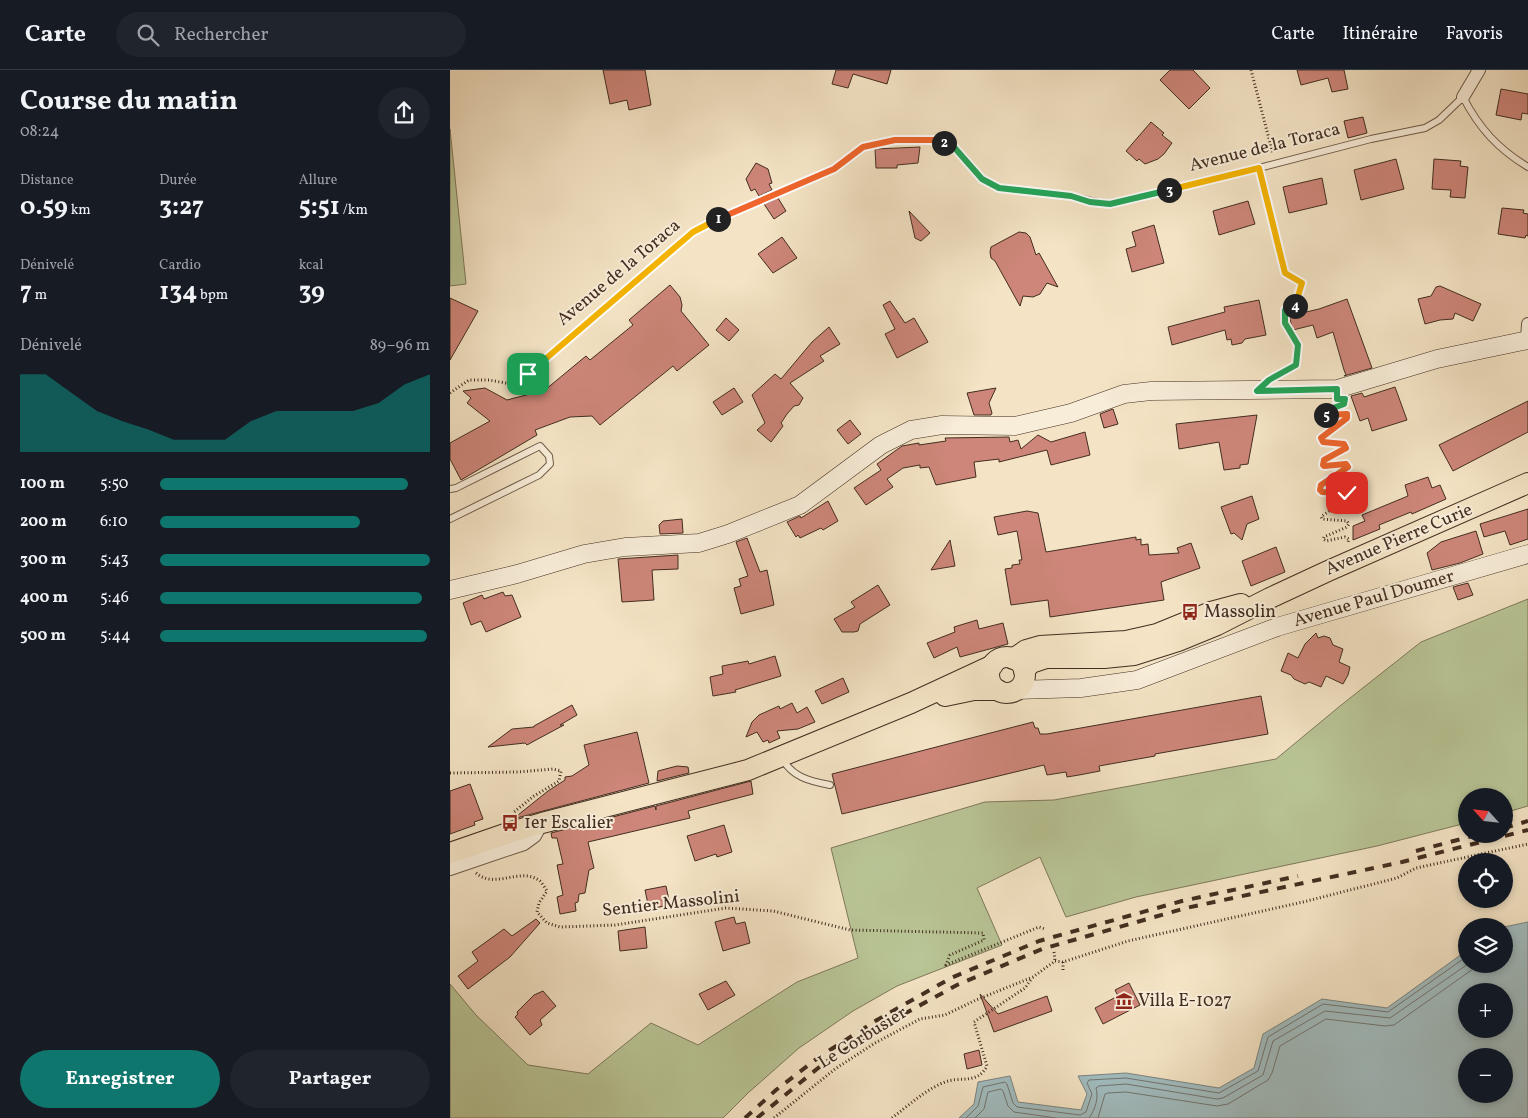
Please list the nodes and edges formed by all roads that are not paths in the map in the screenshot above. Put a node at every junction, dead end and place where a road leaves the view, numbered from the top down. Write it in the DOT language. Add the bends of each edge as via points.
graph roads {
  1 [pos="1479,70"];
  2 [pos="1463,97"];
  3 [pos="1528,167"];
  4 [pos="1528,334"];
  5 [pos="528,374"];
  6 [pos="1528,483"];
  7 [pos="450,489"];
  8 [pos="450,518"];
  9 [pos="1528,554"];
  10 [pos="450,590"];
  11 [pos="1015,677"];
  12 [pos="911,703"];
  13 [pos="782,756"];
  14 [pos="830,785"];
  15 [pos="542,823"];
  16 [pos="450,853"];
  17 [pos="450,869"];
  1 -- 2 [label="street, Avenue de la Toraca"];
  2 -- 3 [label="lane" via="1480,126 1508,155"];
  2 -- 5 [label="lane, Avenue de la Toraca" via="1439,120 1425,128 1110,204 999,188 982,179 953,146 934,140 895,140 863,147 834,169 693,232"];
  4 -- 10 [label="main road" via="1337,389 1151,391 1124,394 1071,413 1015,426 942,425 911,430 881,445 800,504 728,534 699,543 625,547 584,554"];
  6 -- 11 [label="main road, Avenue Pierre Curie" via="1270,598 1211,612 1157,634 1126,641 1040,646 1026,650"];
  7 -- 8 [label="lane" via="540,446 549,456 550,464 539,475"];
  9 -- 11 [label="main road, Avenue Paul Doumer" via="1277,627 1137,680 1081,688 1048,688"];
  11 -- 12 [label="main road" via="974,690"];
  11 -- 12 [label="main road, Avenue Pierre Curie" via="1002,658"];
  12 -- 13 [label="main road"];
  13 -- 14 [label="lane" via="795,774"];
  13 -- 15 [label="main road" via="748,770"];
  15 -- 16 [label="main road"];
  15 -- 17 [label="street" via="535,836 524,844"];
}
